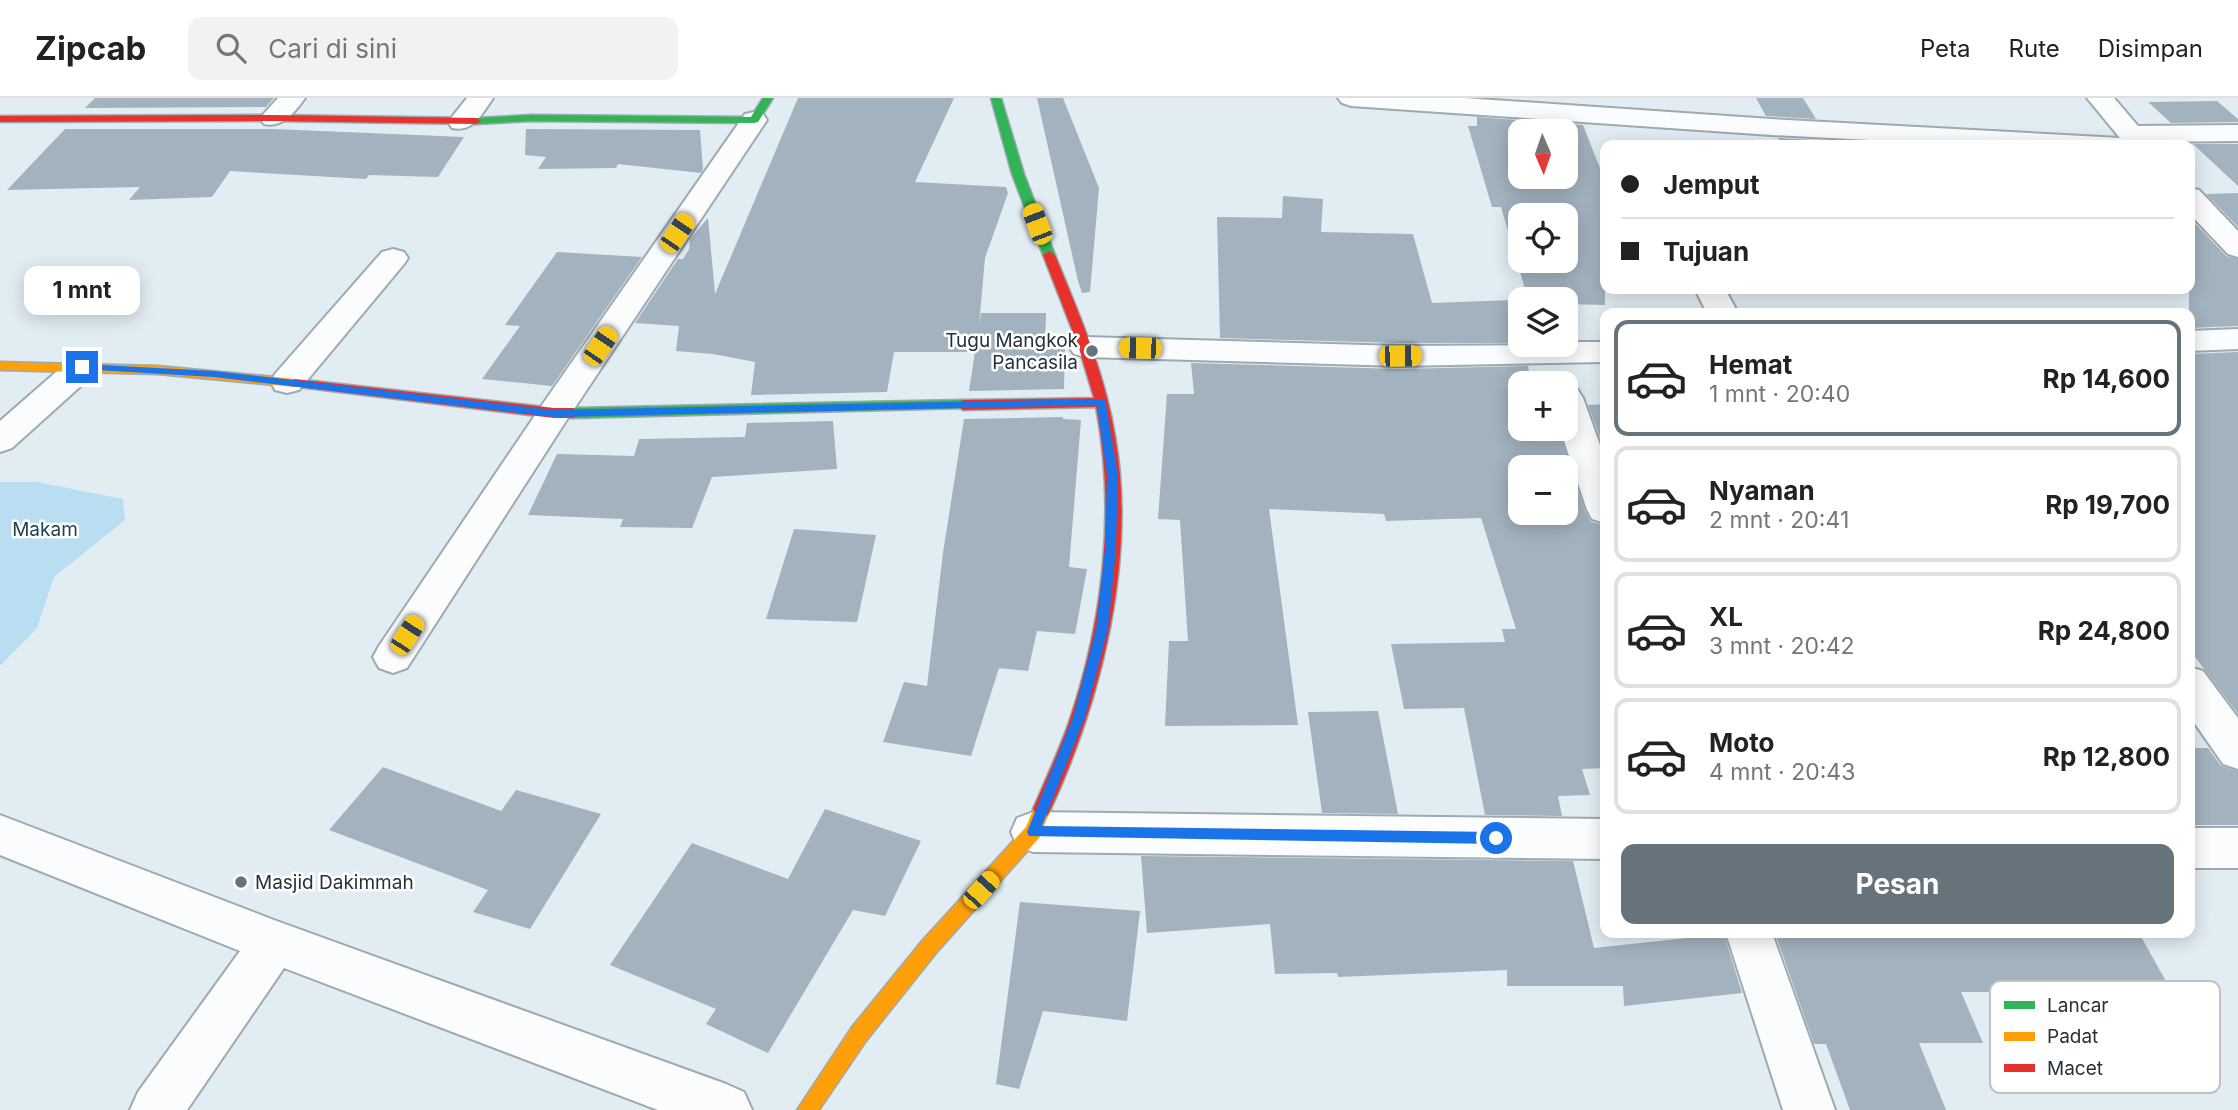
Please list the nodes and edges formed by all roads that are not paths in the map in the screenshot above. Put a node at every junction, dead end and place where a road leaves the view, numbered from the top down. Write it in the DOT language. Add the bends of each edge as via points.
graph roads {
  1 [pos="292,98"];
  2 [pos="480,98"];
  3 [pos="996,98"];
  4 [pos="1350,98"];
  5 [pos="1760,98"];
  6 [pos="2100,98"];
  7 [pos="761,109"];
  8 [pos="1626,117"];
  9 [pos="273,118"];
  10 [pos="0,119"];
  11 [pos="461,122"];
  12 [pos="1771,127"];
  13 [pos="2238,133"];
  14 [pos="1637,140"];
  15 [pos="2080,140"];
  16 [pos="2127,140"];
  17 [pos="2152,140"];
  18 [pos="2195,203"];
  19 [pos="2238,248"];
  20 [pos="393,258"];
  21 [pos="2238,339"];
  22 [pos="2195,341"];
  23 [pos="1085,347"];
  24 [pos="1600,354"];
  25 [pos="0,366"];
  26 [pos="82,367"];
  27 [pos="1556,369"];
  28 [pos="288,382"];
  29 [pos="1102,402"];
  30 [pos="554,413"];
  31 [pos="1578,432"];
  32 [pos="0,440"];
  33 [pos="1600,496"];
  34 [pos="393,657"];
  35 [pos="2195,691"];
  36 [pos="2238,751"];
  37 [pos="1034,832"];
  38 [pos="0,835"];
  39 [pos="1600,839"];
  40 [pos="2195,848"];
  41 [pos="2238,848"];
  42 [pos="1751,938"];
  43 [pos="274,942"];
  44 [pos="156,1110"];
  45 [pos="726,1110"];
  46 [pos="807,1110"];
  47 [pos="1809,1110"];
  1 -- 9 [label="street"];
  2 -- 11 [label="street"];
  3 -- 23 [label="street" via="1018,174"];
  4 -- 8 [label="street"];
  5 -- 12 [label="street"];
  6 -- 16 [label="street"];
  7 -- 11 [label="street"];
  7 -- 30 [label="street"];
  8 -- 12 [label="street"];
  8 -- 14 [label="street"];
  9 -- 10 [label="street"];
  9 -- 11 [label="street"];
  12 -- 15 [label="street"];
  13 -- 17 [label="street"];
  18 -- 19 [label="street"];
  20 -- 28 [label="street"];
  21 -- 22 [label="street"];
  23 -- 27 [label="street" via="1400,356"];
  23 -- 29 [label="street"];
  24 -- 27 [label="street"];
  25 -- 26 [label="street"];
  26 -- 28 [label="street"];
  26 -- 32 [label="street"];
  28 -- 30 [label="street"];
  29 -- 30 [label="street"];
  29 -- 37 [label="street" via="1112,475 1111,549 1102,629 1079,717"];
  30 -- 34 [label="street"];
  31 -- 33 [label="street"];
  35 -- 36 [label="street"];
  37 -- 39 [label="street"];
  37 -- 46 [label="street" via="929,947 859,1034"];
  38 -- 43 [label="street"];
  40 -- 41 [label="street"];
  42 -- 47 [label="street"];
  43 -- 44 [label="street"];
  43 -- 45 [label="street"];
}
